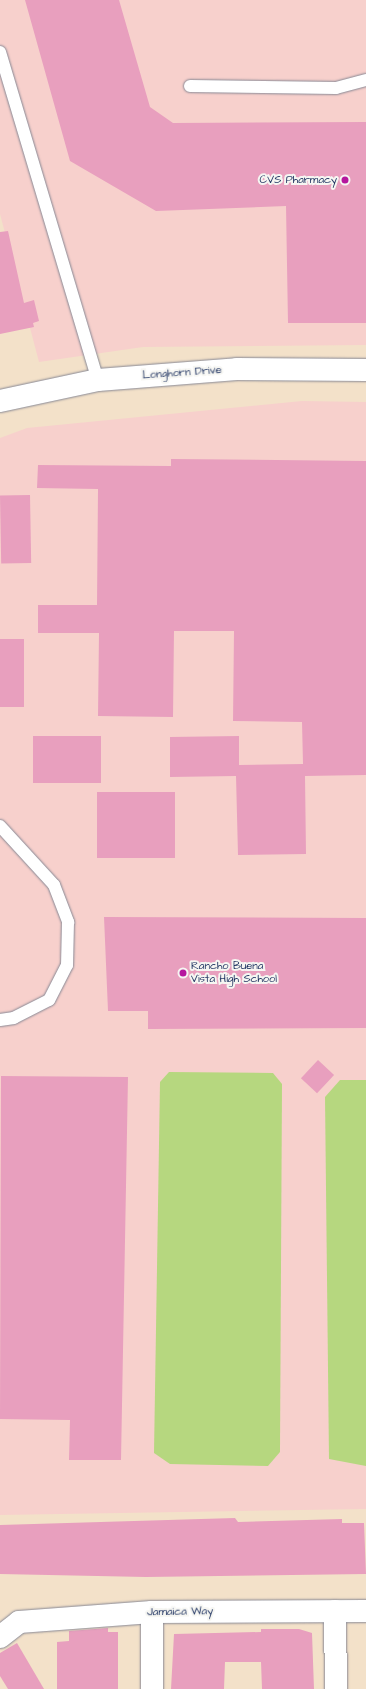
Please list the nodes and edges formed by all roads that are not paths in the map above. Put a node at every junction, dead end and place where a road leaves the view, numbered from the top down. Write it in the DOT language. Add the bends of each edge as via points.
graph roads {
  1 [pos="0,52"];
  2 [pos="366,80"];
  3 [pos="190,86"];
  4 [pos="366,370"];
  5 [pos="98,380"];
  6 [pos="0,401"];
  7 [pos="0,826"];
  8 [pos="0,1020"];
  9 [pos="335,1611"];
  10 [pos="366,1611"];
  11 [pos="152,1612"];
  12 [pos="0,1637"];
  13 [pos="152,1689"];
  14 [pos="336,1689"];
  1 -- 5 [label="lane"];
  2 -- 3 [label="lane" via="336,88"];
  4 -- 5 [label="street, Longhorn Drive" via="237,369"];
  5 -- 6 [label="street, Longhorn Drive"];
  7 -- 8 [label="lane" via="54,885 68,922 67,965 49,1000 14,1018"];
  9 -- 10 [label="street, Jamaica Way"];
  9 -- 11 [label="street, Jamaica Way"];
  9 -- 14 [label="street"];
  11 -- 12 [label="street, Jamaica Way" via="19,1622"];
  11 -- 13 [label="street"];
}
